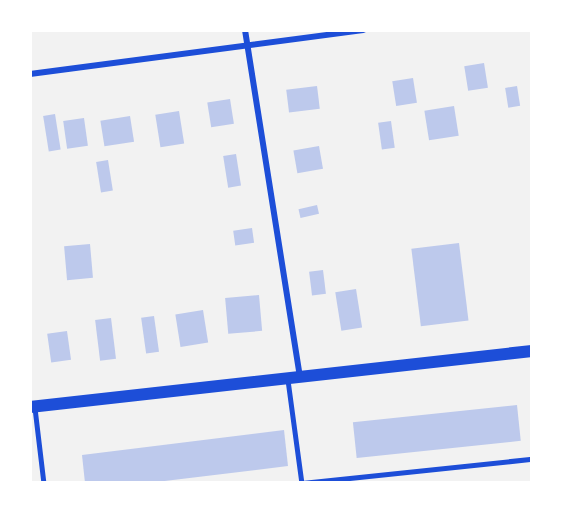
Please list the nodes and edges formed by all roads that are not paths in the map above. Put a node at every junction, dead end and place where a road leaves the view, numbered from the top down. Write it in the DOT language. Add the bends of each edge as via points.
graph roads {
  1 [pos="245,30"];
  2 [pos="363,30"];
  3 [pos="247,44"];
  4 [pos="30,74"];
  5 [pos="532,351"];
  6 [pos="294,380"];
  7 [pos="32,407"];
  8 [pos="532,459"];
  9 [pos="44,483"];
  10 [pos="302,483"];
  1 -- 3 [label="street"];
  2 -- 3 [label="street"];
  3 -- 4 [label="street"];
  3 -- 6 [label="street"];
  5 -- 6 [label="main road"];
  6 -- 7 [label="main road"];
  6 -- 10 [label="lane"];
  7 -- 9 [label="lane"];
  8 -- 10 [label="lane"];
}
